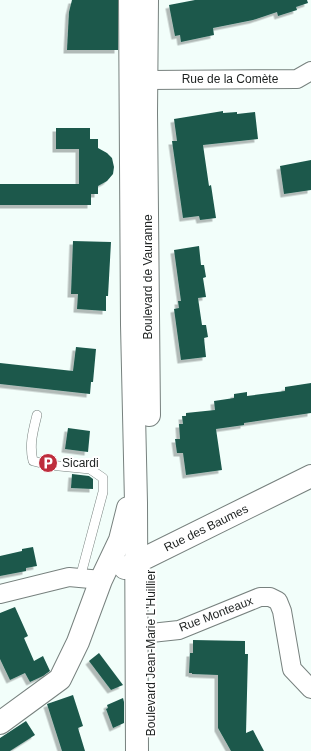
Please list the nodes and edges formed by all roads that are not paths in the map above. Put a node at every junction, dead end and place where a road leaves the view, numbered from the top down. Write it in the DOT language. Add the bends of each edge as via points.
graph roads {
  1 [pos="130,0"];
  2 [pos="147,0"];
  3 [pos="311,71"];
  4 [pos="147,80"];
  5 [pos="37,416"];
  6 [pos="311,476"];
  7 [pos="135,483"];
  8 [pos="144,558"];
  9 [pos="90,579"];
  10 [pos="0,594"];
  11 [pos="151,632"];
  12 [pos="311,689"];
  13 [pos="0,723"];
  14 [pos="137,751"];
  15 [pos="152,751"];
  1 -- 7 [label="street, Boulevard de Vauranne"];
  2 -- 4 [label="street, Boulevard de Vauranne"];
  3 -- 4 [label="street, Rue de la Comète" via="297,79"];
  4 -- 8 [label="street, Boulevard de Vauranne" via="149,422"];
  5 -- 9 [label="lane" via="31,440 30,452 33,461 90,469 103,478"];
  6 -- 8 [label="street, Rue des Baumes"];
  7 -- 8 [label="street, Boulevard de Vauranne"];
  7 -- 9 [label="street, Boulevard de Vauranne" via="128,495 128,511 120,540"];
  8 -- 9 [label="street, Rue des Baumes"];
  8 -- 11 [label="street, Boulevard Jean-Marie L'Huillier"];
  8 -- 14 [label="street, Boulevard Jean-Marie L'Huillier"];
  9 -- 10 [label="street" via="68,577"];
  9 -- 13 [label="street, Boulevard de Vauranne" via="78,642 60,679"];
  11 -- 12 [label="street, Rue Monteaux" via="179,630 260,597 270,597 278,601 282,611 292,669"];
  11 -- 15 [label="street, Boulevard Jean-Marie L'Huillier"];
}
